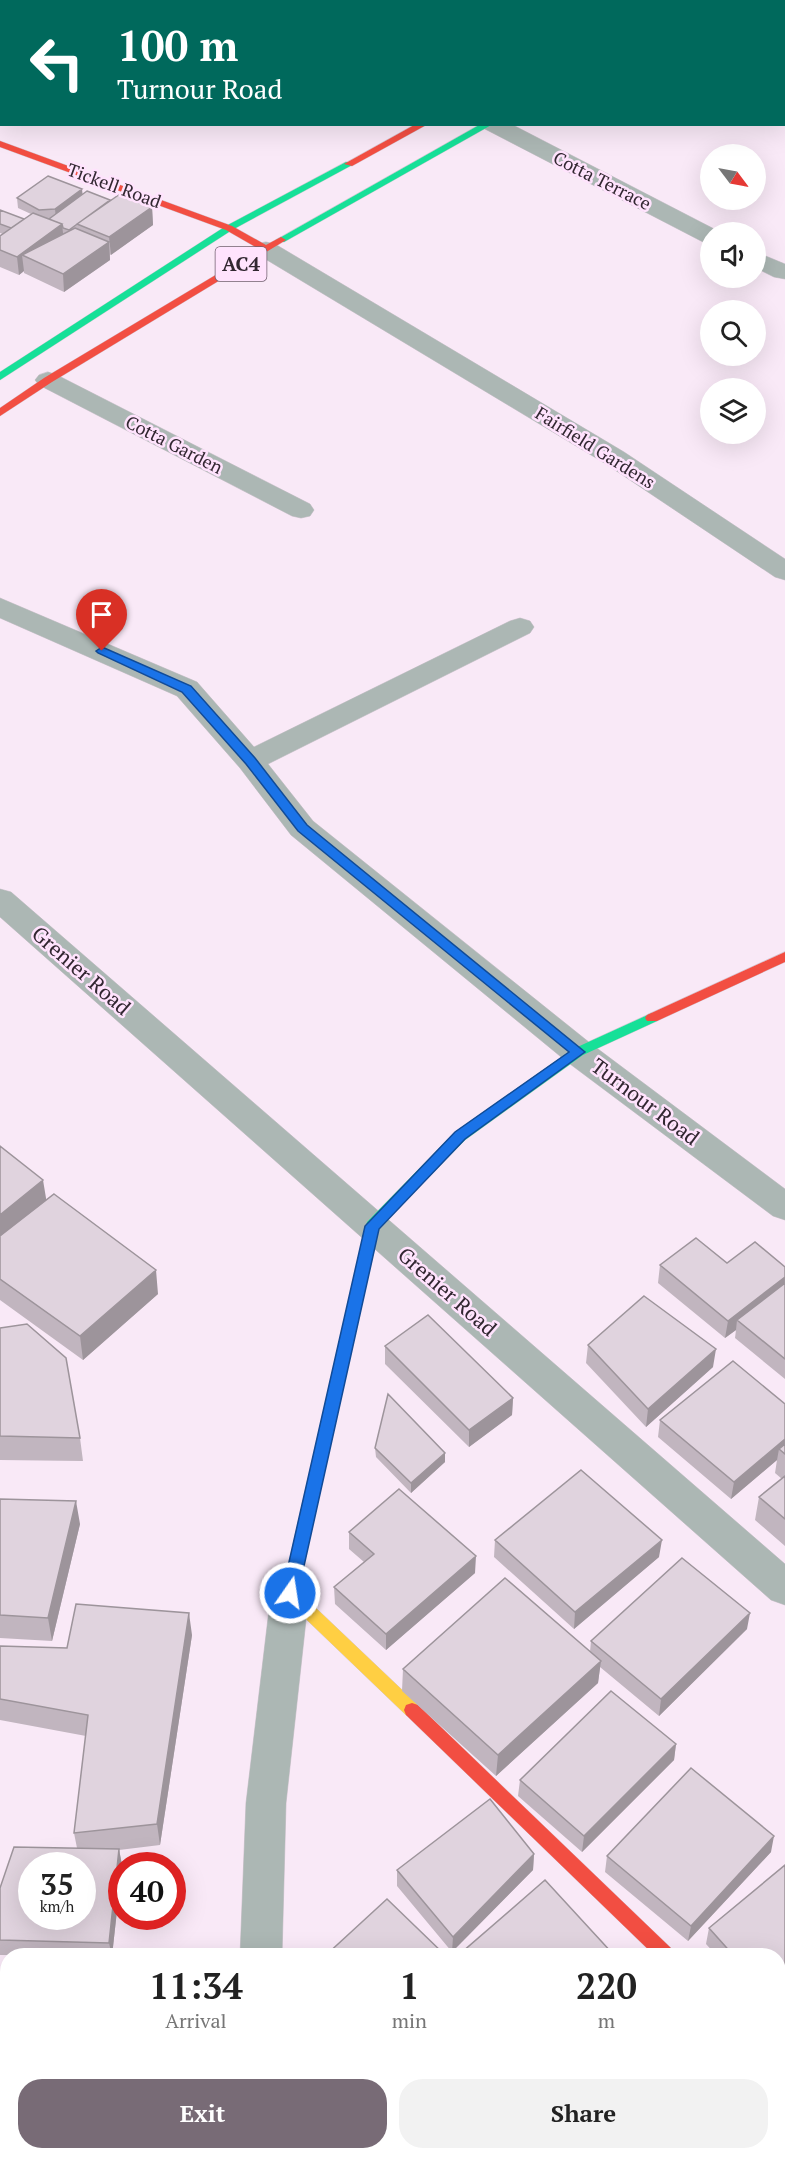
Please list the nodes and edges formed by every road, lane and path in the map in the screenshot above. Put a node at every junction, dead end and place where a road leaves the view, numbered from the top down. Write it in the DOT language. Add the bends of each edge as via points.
graph roads {
  1 [pos="420,126"];
  2 [pos="487,126"];
  3 [pos="495,126"];
  4 [pos="0,144"];
  5 [pos="229,228"];
  6 [pos="700,231"];
  7 [pos="266,249"];
  8 [pos="766,264"];
  9 [pos="783,272"];
  10 [pos="0,377"];
  11 [pos="48,380"];
  12 [pos="0,413"];
  13 [pos="301,510"];
  14 [pos="785,571"];
  15 [pos="0,607"];
  16 [pos="520,627"];
  17 [pos="250,761"];
  18 [pos="0,900"];
  19 [pos="785,957"];
  20 [pos="578,1052"];
  21 [pos="785,1207"];
  22 [pos="372,1226"];
  23 [pos="785,1588"];
  24 [pos="290,1593"];
  25 [pos="261,1948"];
  26 [pos="659,1948"];
  1 -- 5 [label="street, AC4"];
  2 -- 7 [label="street, AC4"];
  3 -- 6 [label="street, Cotta Terrace"];
  4 -- 5 [label="street, Tickell Road"];
  5 -- 7 [label="street, Tickell Road"];
  5 -- 10 [label="street, AC4"];
  7 -- 11 [label="street, AC4"];
  7 -- 14 [label="street, Fairfield Gardens" via="615,458"];
  8 -- 9 [label="street"];
  11 -- 12 [label="street, AC4"];
  11 -- 13 [label="street, Cotta Garden"];
  15 -- 17 [label="street, Turnour Road" via="187,689"];
  16 -- 17 [label="street"];
  17 -- 20 [label="street, Turnour Road" via="302,828"];
  18 -- 22 [label="street, Grenier Road"];
  19 -- 20 [label="street"];
  20 -- 21 [label="street, Turnour Road"];
  20 -- 22 [label="street" via="460,1136"];
  22 -- 23 [label="street, Grenier Road"];
  22 -- 24 [label="street"];
  24 -- 25 [label="street" via="266,1803"];
  24 -- 26 [label="street"];
}
